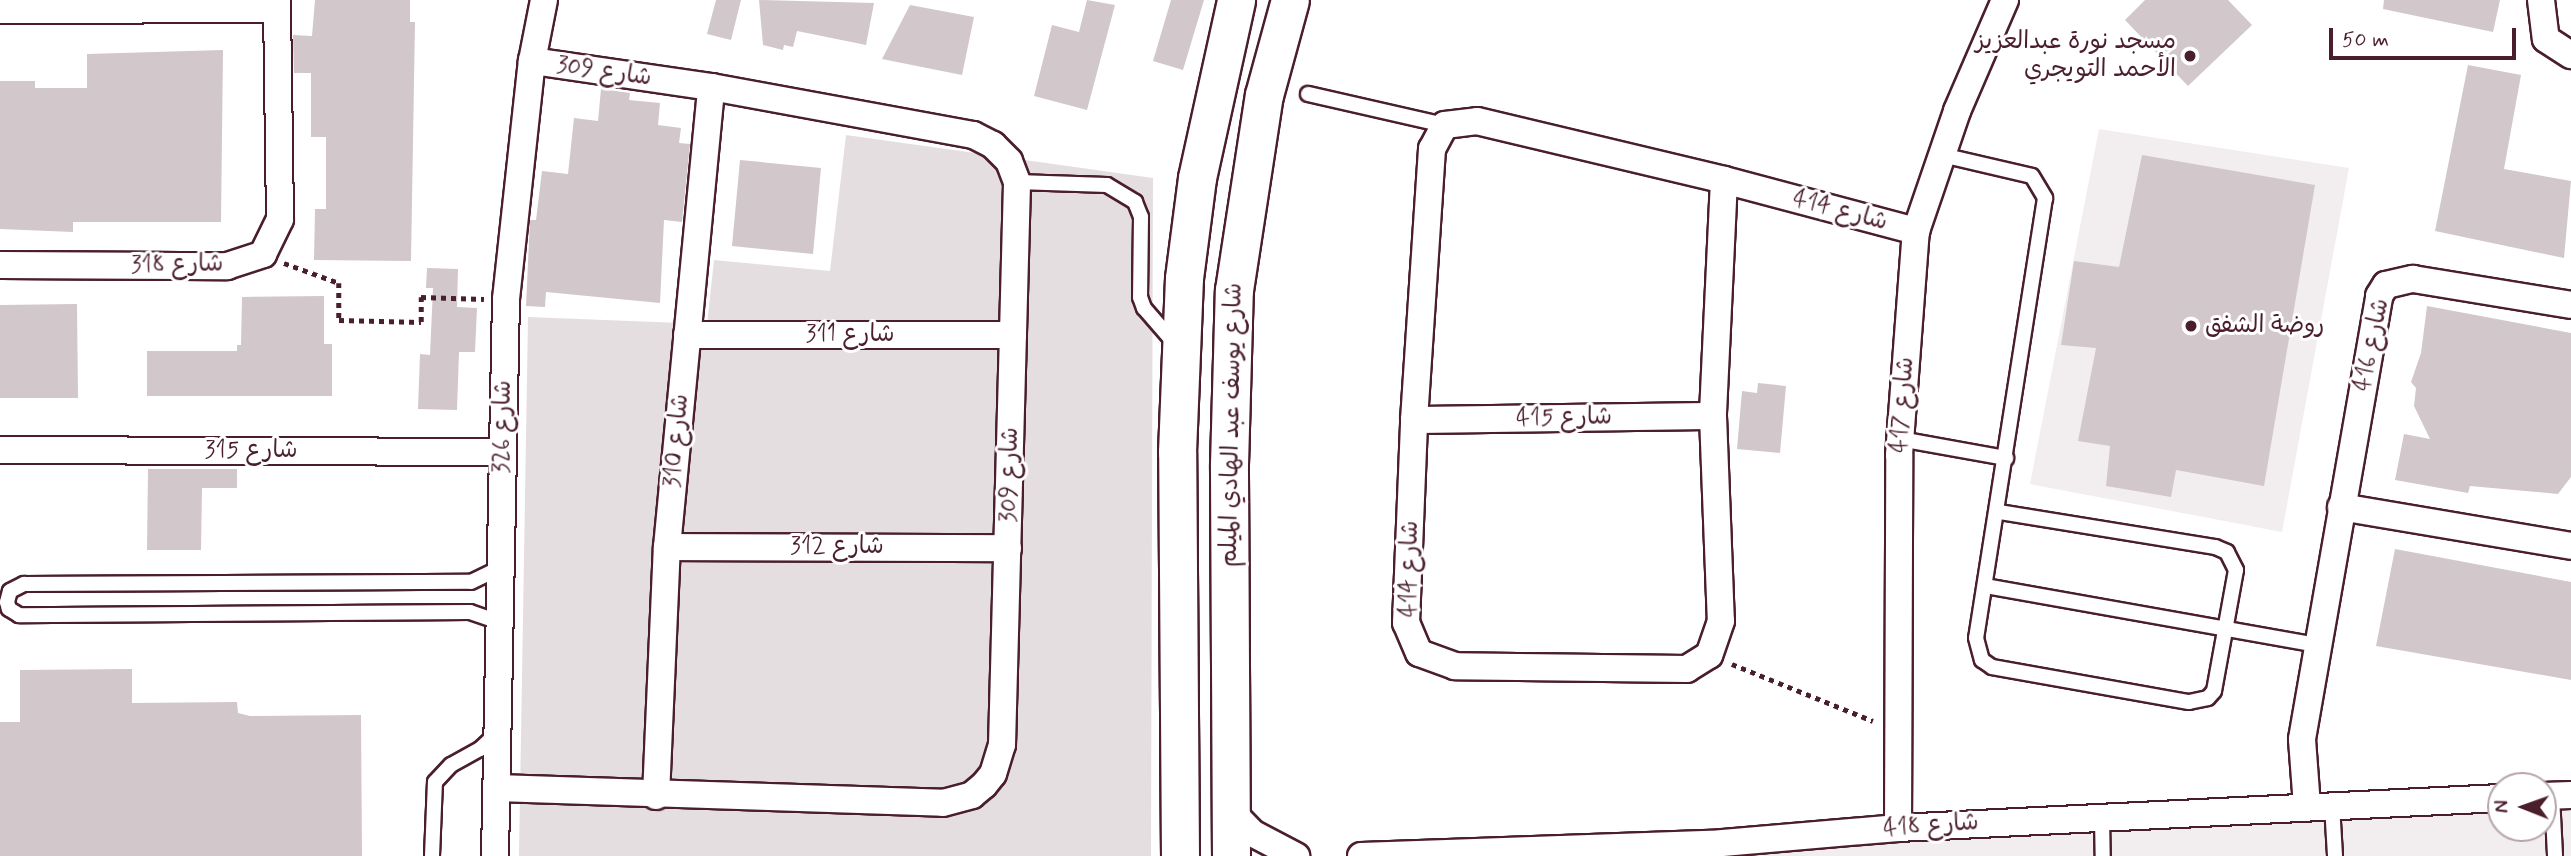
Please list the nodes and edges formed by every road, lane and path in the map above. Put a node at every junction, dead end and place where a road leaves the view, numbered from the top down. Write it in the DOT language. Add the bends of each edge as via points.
graph roads {
  1 [pos="544,0"];
  2 [pos="1237,0"];
  3 [pos="1290,0"];
  4 [pos="2005,0"];
  5 [pos="2541,0"];
  6 [pos="277,5"];
  7 [pos="0,10"];
  8 [pos="2571,55"];
  9 [pos="532,61"];
  10 [pos="711,87"];
  11 [pos="1308,94"];
  12 [pos="1445,125"];
  13 [pos="1942,155"];
  14 [pos="1724,180"];
  15 [pos="1017,182"];
  16 [pos="1916,231"];
  17 [pos="1238,245"];
  18 [pos="262,254"];
  19 [pos="0,265"];
  20 [pos="1184,278"];
  21 [pos="1234,290"];
  22 [pos="506,299"];
  23 [pos="2571,305"];
  24 [pos="687,335"];
  25 [pos="1013,335"];
  26 [pos="1181,351"];
  27 [pos="1713,416"];
  28 [pos="1414,420"];
  29 [pos="1900,439"];
  30 [pos="0,450"];
  31 [pos="502,452"];
  32 [pos="2006,458"];
  33 [pos="2341,507"];
  34 [pos="1998,512"];
  35 [pos="2571,546"];
  36 [pos="667,547"];
  37 [pos="1008,548"];
  38 [pos="500,568"];
  39 [pos="1986,586"];
  40 [pos="499,622"];
  41 [pos="2226,630"];
  42 [pos="2318,645"];
  43 [pos="1709,655"];
  44 [pos="1897,731"];
  45 [pos="498,732"];
  46 [pos="497,788"];
  47 [pos="656,796"];
  48 [pos="2487,799"];
  49 [pos="2320,806"];
  50 [pos="1231,811"];
  51 [pos="2102,817"];
  52 [pos="1898,828"];
  53 [pos="1711,850"];
  54 [pos="432,856"];
  55 [pos="495,856"];
  56 [pos="1180,856"];
  57 [pos="1231,856"];
  58 [pos="1296,856"];
  59 [pos="1362,856"];
  60 [pos="2103,856"];
  61 [pos="2335,856"];
  1 -- 9 [label="street, شارع 326"];
  2 -- 17 [label="street" via="1203,220 1211,239"];
  2 -- 20 [label="street, شارع يوسف عبد الهادي الميلم" via="1197,178"];
  3 -- 17 [label="street, شارع يوسف عبد الهادي الميلم" via="1264,95"];
  4 -- 13 [label="street, شارع 417" via="1992,21"];
  5 -- 8 [label="street" via="2546,39"];
  6 -- 7 [label="street"];
  6 -- 18 [label="street" via="280,219"];
  9 -- 10 [label="street, شارع 309"];
  9 -- 22 [label="street, شارع 326"];
  10 -- 15 [label="street, شارع 309" via="973,135 1002,152"];
  10 -- 24 [label="street, شارع 310"];
  11 -- 12 [label="lane"];
  12 -- 14 [label="street, شارع 414" via="1477,121"];
  12 -- 28 [label="street, شارع 414" via="1432,149"];
  13 -- 16 [label="street, شارع 417"];
  13 -- 32 [label="lane" via="2032,176 2045,198"];
  14 -- 16 [label="street, شارع 414"];
  14 -- 27 [label="street"];
  15 -- 25 [label="street, شارع 309"];
  15 -- 26 [label="lane" via="1107,185 1135,202 1141,217 1140,297"];
  16 -- 29 [label="street, شارع 417"];
  17 -- 21 [label="street, شارع يوسف عبد الهادي الميلم"];
  18 -- 19 [label="street, شارع 318" via="227,267"];
  18 -- 22 [label="path" via="339,283 339,320 421,322 421,298"];
  20 -- 21 [label="street" via="1212,275"];
  20 -- 26 [label="street, شارع يوسف عبد الهادي الميلم"];
  21 -- 50 [label="street, شارع يوسف عبد الهادي الميلم" via="1229,464"];
  22 -- 31 [label="street, شارع 326"];
  23 -- 33 [label="street, شارع 416" via="2413,279 2386,285 2379,296"];
  24 -- 25 [label="street, شارع 311"];
  24 -- 36 [label="street, شارع 310"];
  25 -- 37 [label="street, شارع 309"];
  26 -- 56 [label="street, شارع يوسف عبد الهادي الميلم" via="1177,452"];
  27 -- 28 [label="street, شارع 415"];
  27 -- 43 [label="street" via="1721,621"];
  28 -- 43 [label="street, شارع 414" via="1406,623 1419,653 1455,666 1687,669"];
  29 -- 32 [label="lane"];
  29 -- 44 [label="street, شارع 417"];
  30 -- 31 [label="street, شارع 315"];
  31 -- 38 [label="street, شارع 326"];
  32 -- 34 [label="lane"];
  33 -- 35 [label="street"];
  33 -- 42 [label="street, شارع 416"];
  34 -- 39 [label="lane"];
  34 -- 41 [label="lane" via="2227,552 2236,570"];
  36 -- 37 [label="street, شارع 312"];
  36 -- 47 [label="street, شارع 310"];
  37 -- 47 [label="street, شارع 309" via="1002,746 993,774 972,795 943,803"];
  38 -- 40 [label="street, شارع 326"];
  38 -- 40 [label="lane" via="471,582 24,584 10,591 7,601 9,609 19,615 470,612"];
  39 -- 41 [label="lane"];
  39 -- 41 [label="lane" via="1977,648 1982,660 2005,669 2197,701 2214,691"];
  40 -- 45 [label="street, شارع 326"];
  41 -- 42 [label="lane"];
  42 -- 49 [label="street, شارع 416" via="2302,739"];
  43 -- 44 [label="path"];
  44 -- 52 [label="street, شارع 417"];
  45 -- 46 [label="street, شارع 326"];
  45 -- 54 [label="lane" via="435,782"];
  46 -- 47 [label="street, شارع 309"];
  46 -- 55 [label="street, شارع 326"];
  48 -- 49 [label="street, شارع 418"];
  49 -- 51 [label="street, شارع 418"];
  49 -- 61 [label="lane"];
  50 -- 57 [label="street, شارع يوسف عبد الهادي الميلم"];
  50 -- 58 [label="street" via="1252,833"];
  51 -- 52 [label="street, شارع 418"];
  51 -- 60 [label="lane"];
  52 -- 53 [label="street, شارع 418"];
  53 -- 59 [label="street, شارع 418"];
}
